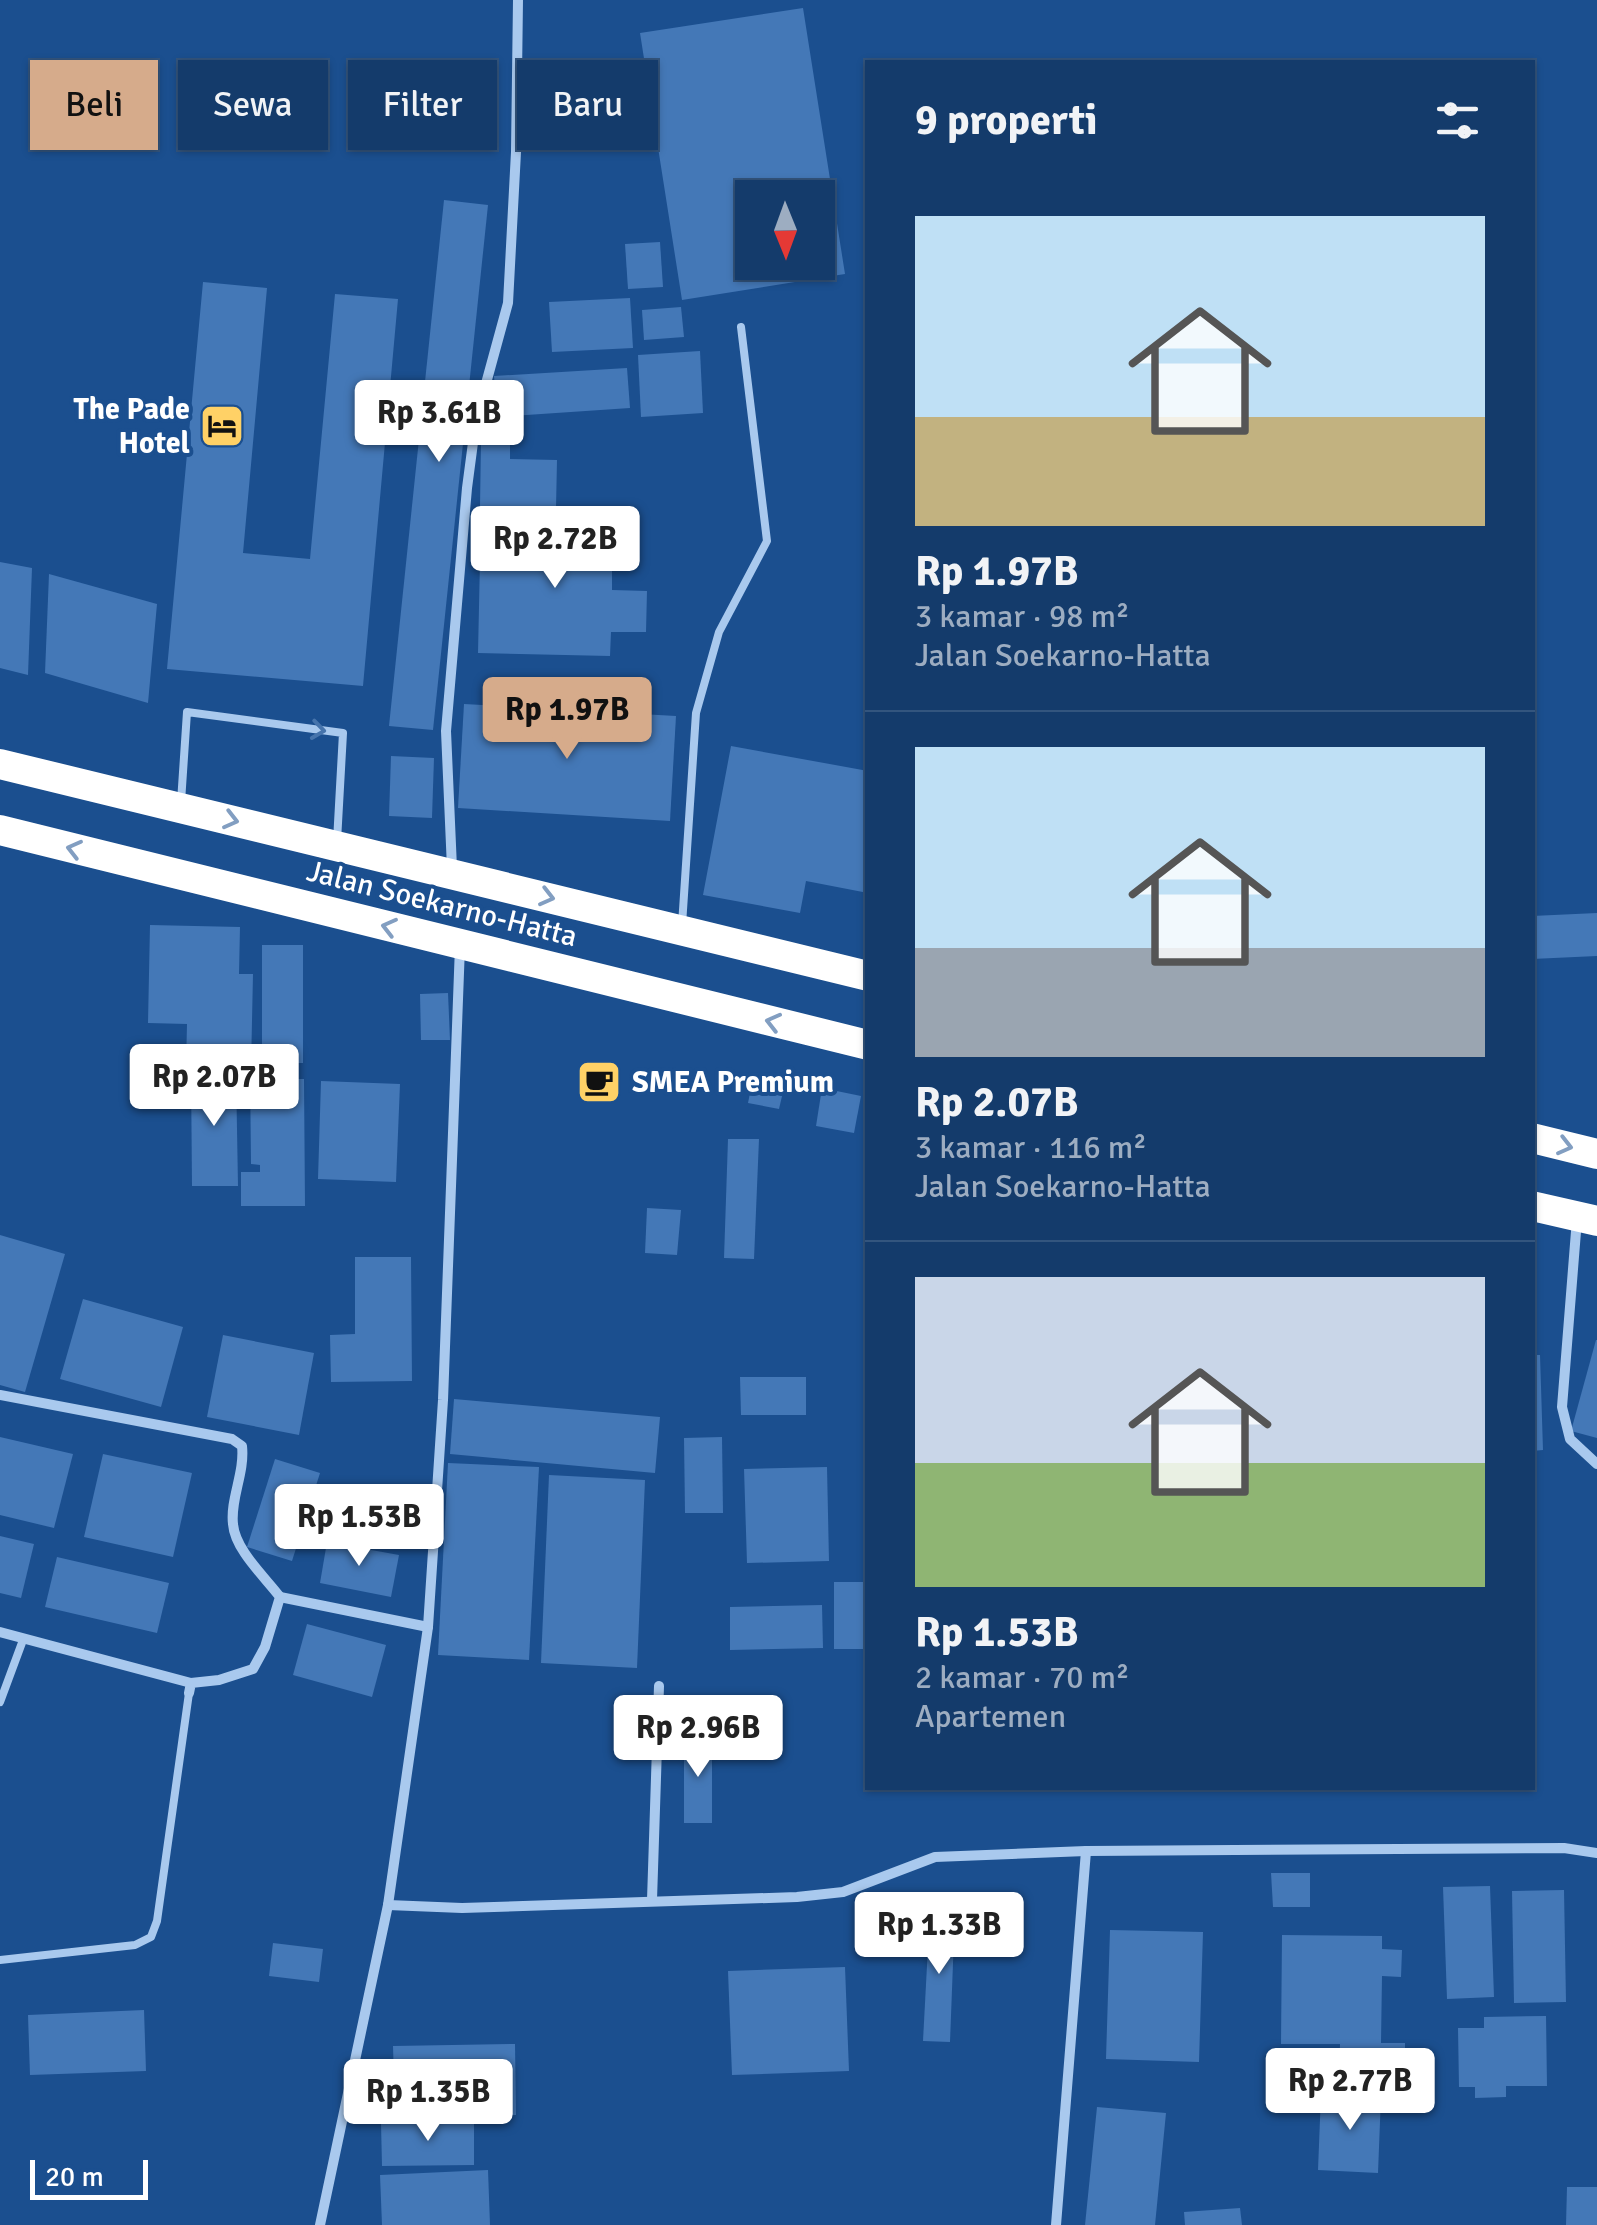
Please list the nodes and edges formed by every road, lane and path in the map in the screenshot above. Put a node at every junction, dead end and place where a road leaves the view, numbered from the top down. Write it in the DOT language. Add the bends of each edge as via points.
graph roads {
  1 [pos="518,0"];
  2 [pos="741,328"];
  3 [pos="0,764"];
  4 [pos="180,808"];
  5 [pos="0,830"];
  6 [pos="336,846"];
  7 [pos="452,874"];
  8 [pos="682,930"];
  9 [pos="460,945"];
  10 [pos="865,975"];
  11 [pos="865,1045"];
  12 [pos="1535,1139"];
  13 [pos="1597,1154"];
  14 [pos="1535,1207"];
  15 [pos="1587,1219"];
  16 [pos="0,1395"];
  17 [pos="1597,1464"];
  18 [pos="280,1596"];
  19 [pos="428,1628"];
  20 [pos="0,1632"];
  21 [pos="24,1640"];
  22 [pos="659,1686"];
  23 [pos="190,1688"];
  24 [pos="0,1702"];
  25 [pos="1086,1851"];
  26 [pos="1597,1853"];
  27 [pos="652,1900"];
  28 [pos="388,1905"];
  29 [pos="0,1960"];
  30 [pos="320,2225"];
  31 [pos="1056,2225"];
  1 -- 7 [label="street" via="508,303 474,437 446,731"];
  2 -- 8 [label="lane" via="767,541 719,632 696,713"];
  3 -- 4 [label="highway, Jalan Soekarno-Hatta"];
  4 -- 6 [label="highway, Jalan Soekarno-Hatta, one-way"];
  4 -- 6 [label="lane, one-way" via="188,712 343,733"];
  9 -- 5 [label="highway, Jalan Soekarno-Hatta, one-way"];
  6 -- 7 [label="highway, Jalan Soekarno-Hatta"];
  7 -- 8 [label="highway, Jalan Soekarno-Hatta, one-way"];
  8 -- 10 [label="highway, Jalan Soekarno-Hatta"];
  11 -- 9 [label="highway, Jalan Soekarno-Hatta, one-way"];
  9 -- 19 [label="street"];
  12 -- 13 [label="highway, one-way"];
  14 -- 15 [label="highway"];
  15 -- 17 [label="street" via="1562,1408 1570,1439"];
  16 -- 18 [label="street" via="232,1438 242,1446 244,1462 232,1524"];
  18 -- 19 [label="street"];
  18 -- 23 [label="street" via="253,1668"];
  19 -- 28 [label="street"];
  20 -- 21 [label="street"];
  21 -- 23 [label="street"];
  21 -- 24 [label="lane"];
  22 -- 27 [label="street"];
  23 -- 29 [label="lane" via="151,1937 135,1946"];
  25 -- 26 [label="street"];
  25 -- 27 [label="street" via="934,1858 843,1892"];
  25 -- 31 [label="street"];
  27 -- 28 [label="street"];
  28 -- 30 [label="street"];
}
